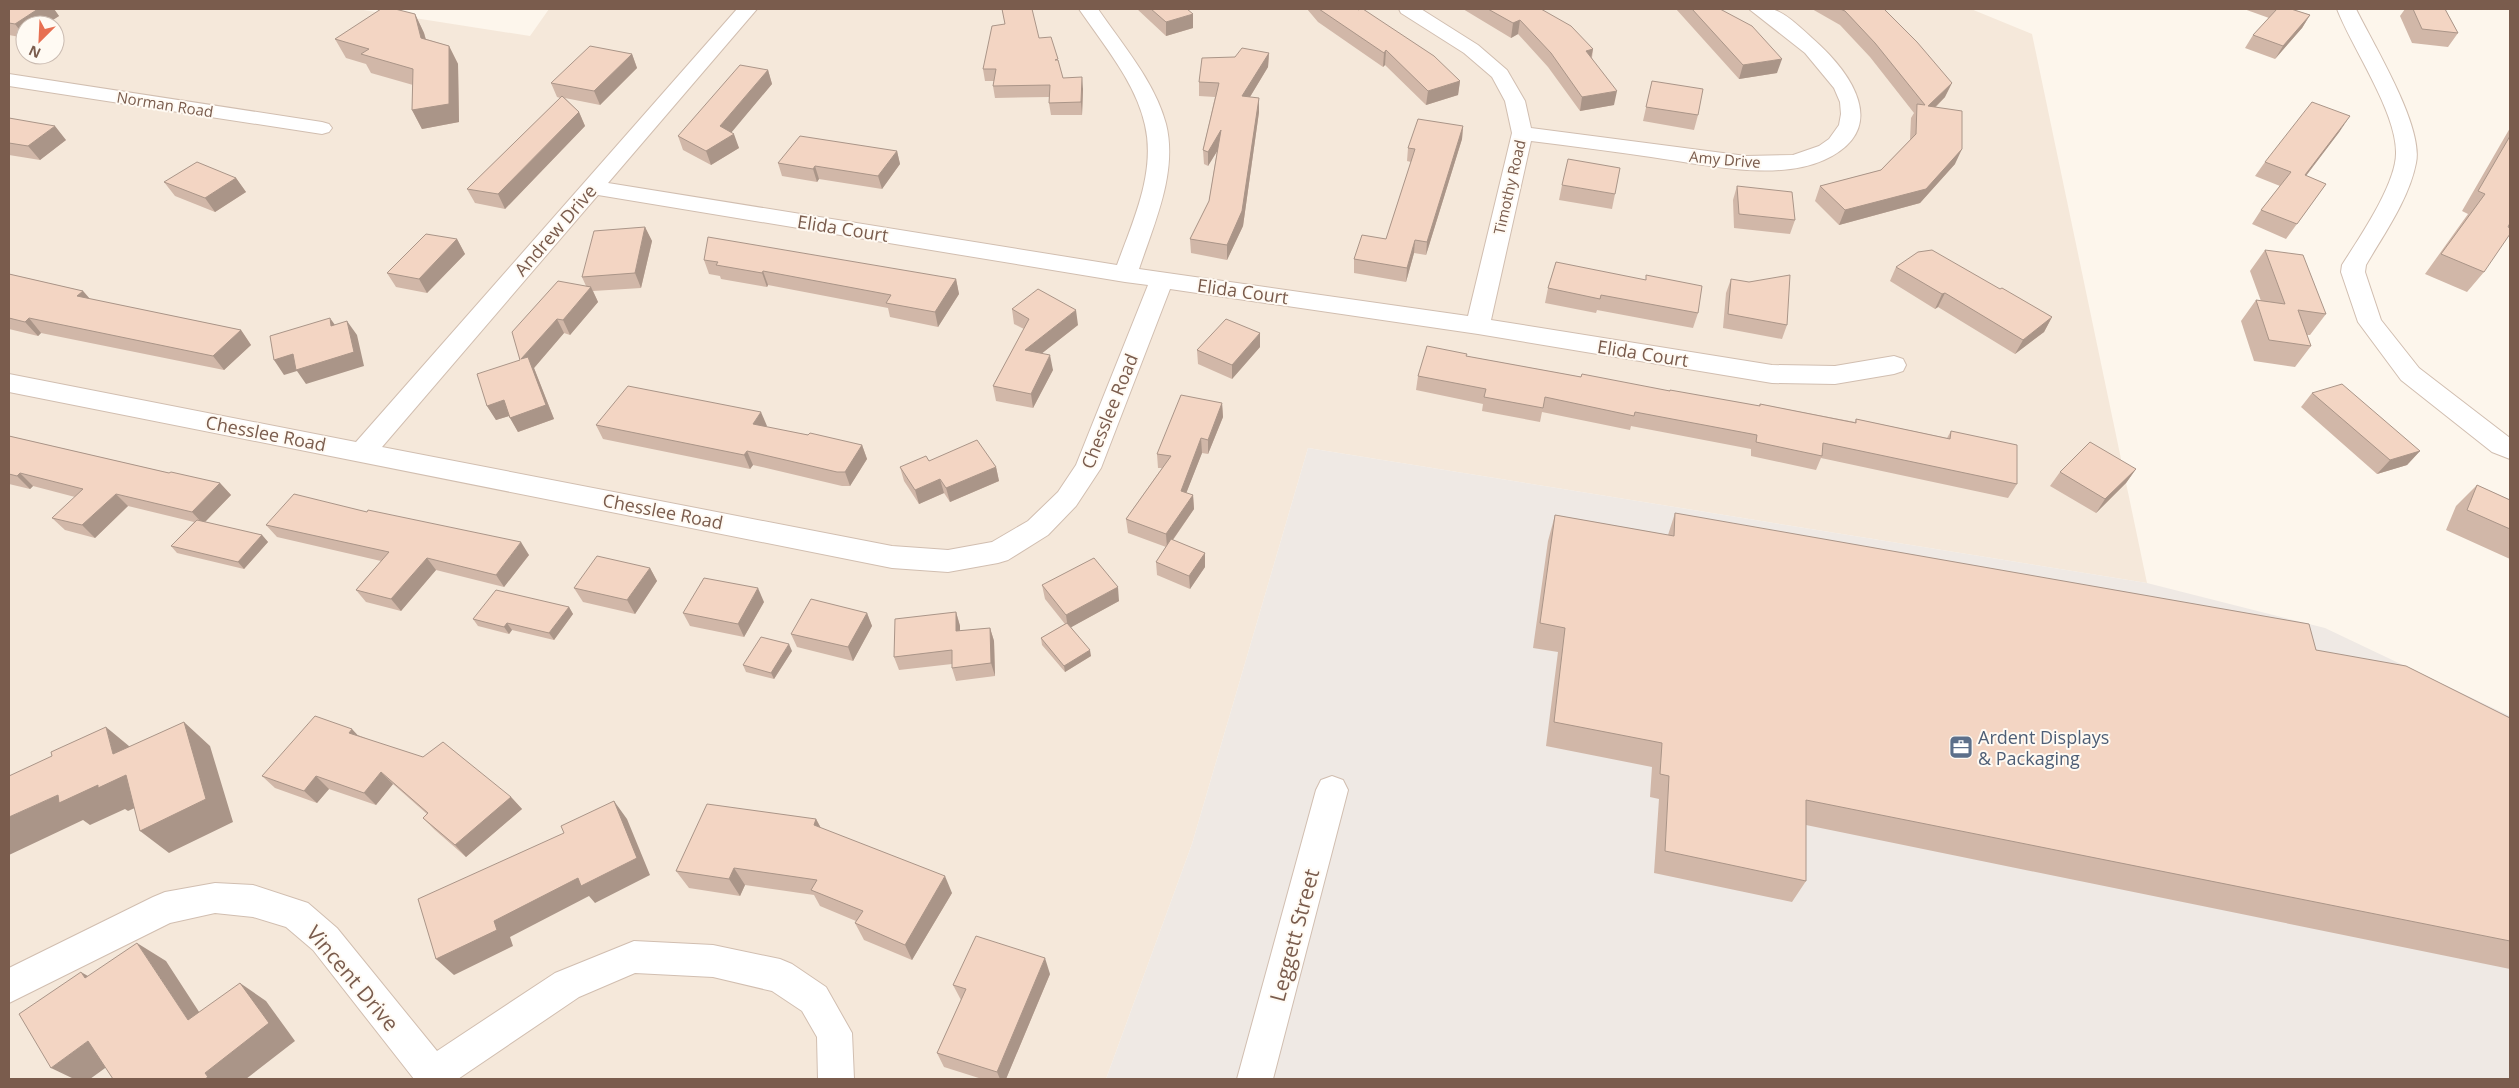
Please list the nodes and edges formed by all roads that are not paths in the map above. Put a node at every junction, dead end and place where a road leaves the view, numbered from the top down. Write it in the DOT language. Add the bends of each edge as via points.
graph roads {
  1 [pos="747,9"];
  2 [pos="1089,9"];
  3 [pos="1408,9"];
  4 [pos="1759,9"];
  5 [pos="2346,9"];
  6 [pos="9,80"];
  7 [pos="322,128"];
  8 [pos="1522,133"];
  9 [pos="593,187"];
  10 [pos="1125,274"];
  11 [pos="1162,280"];
  12 [pos="1478,326"];
  13 [pos="1894,366"];
  14 [pos="9,383"];
  15 [pos="2510,450"];
  16 [pos="362,452"];
  17 [pos="1332,790"];
  18 [pos="9,986"];
  19 [pos="435,1077"];
  20 [pos="836,1079"];
  21 [pos="1255,1079"];
  1 -- 9 [label="street, Andrew Drive"];
  2 -- 10 [label="street" via="1139,87 1156,125 1157,164 1150,203"];
  3 -- 8 [label="street, Timothy Road" via="1471,49 1500,74 1515,101"];
  4 -- 8 [label="street, Amy Drive" via="1779,20 1811,46 1846,90 1852,112 1848,132 1828,150 1795,162 1747,164"];
  5 -- 15 [label="street" via="2397,114 2407,153 2398,187 2352,272 2370,322 2410,374"];
  6 -- 7 [label="street, Norman Road"];
  8 -- 12 [label="street, Timothy Road"];
  9 -- 10 [label="street, Elida Court"];
  9 -- 16 [label="street, Andrew Drive"];
  10 -- 11 [label="street, Elida Court"];
  11 -- 12 [label="street, Elida Court"];
  11 -- 16 [label="street, Chesslee Road" via="1088,468 1067,498 1038,528 998,552 948,561 892,556"];
  12 -- 13 [label="street, Elida Court" via="1772,374 1836,375"];
  14 -- 16 [label="street, Chesslee Road"];
  17 -- 21 [label="street, Leggett Street"];
  18 -- 19 [label="street, Vincent Drive" via="165,908 215,898 253,901 296,914 325,938"];
  19 -- 20 [label="street, Vincent Drive" via="567,985 634,957 712,961 780,976 814,999 834,1033"];
}
